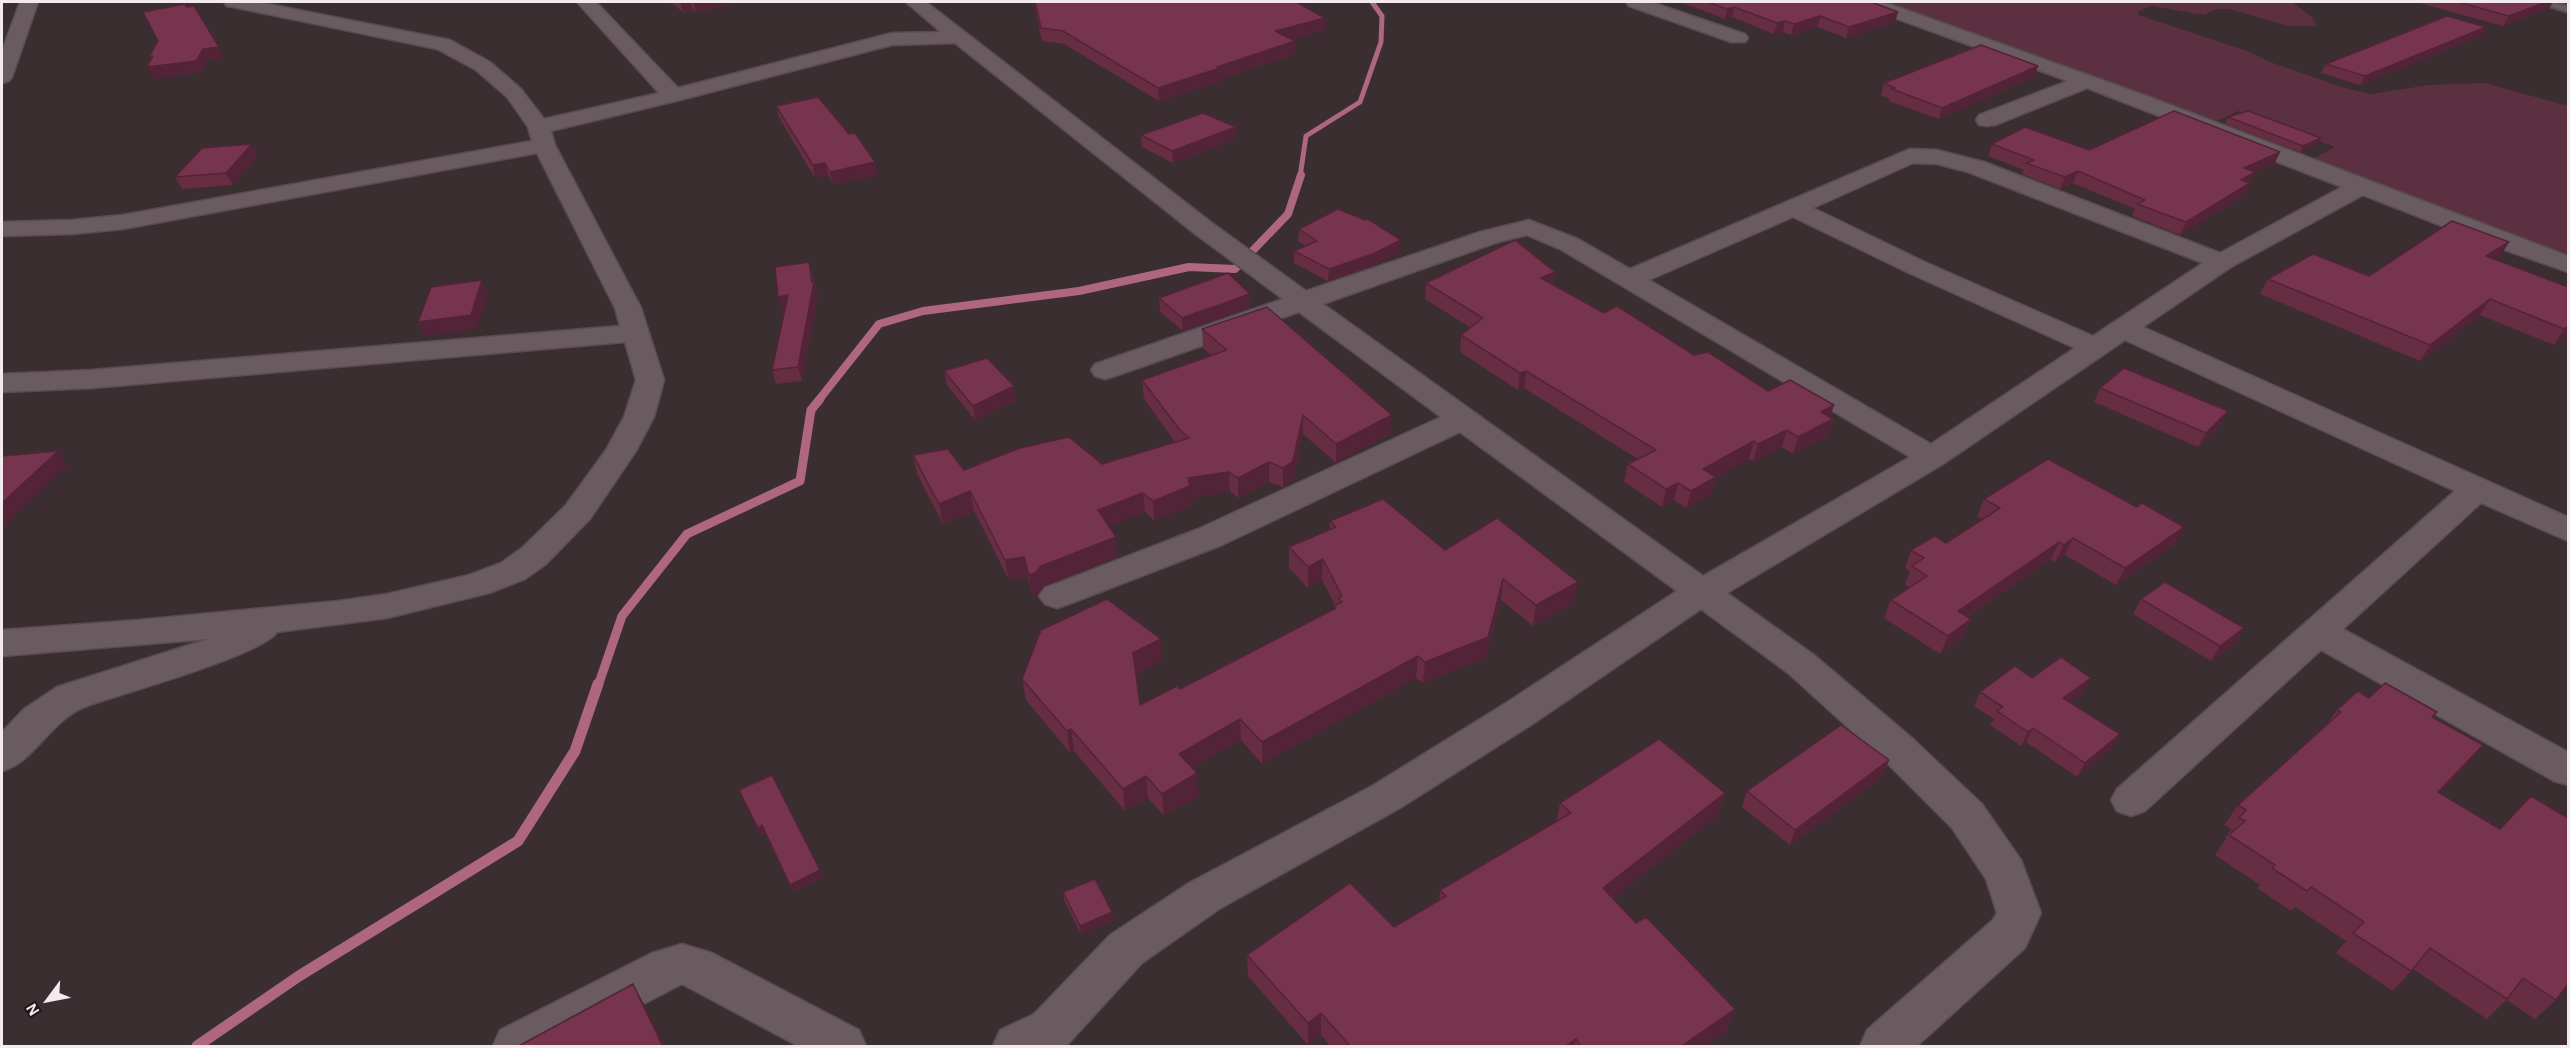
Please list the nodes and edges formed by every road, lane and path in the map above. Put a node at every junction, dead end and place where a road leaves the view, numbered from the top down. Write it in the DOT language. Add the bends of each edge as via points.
graph roads {
  1 [pos="29,2"];
  2 [pos="233,2"];
  3 [pos="586,2"];
  4 [pos="1635,2"];
  5 [pos="1868,2"];
  6 [pos="2542,2"];
  7 [pos="920,6"];
  8 [pos="2568,9"];
  9 [pos="962,37"];
  10 [pos="1738,38"];
  11 [pos="892,39"];
  12 [pos="2,77"];
  13 [pos="2087,81"];
  14 [pos="674,96"];
  15 [pos="1987,120"];
  16 [pos="541,136"];
  17 [pos="2360,187"];
  18 [pos="1793,208"];
  19 [pos="2,229"];
  20 [pos="2222,262"];
  21 [pos="2568,264"];
  22 [pos="1630,278"];
  23 [pos="1304,300"];
  24 [pos="635,333"];
  25 [pos="2109,337"];
  26 [pos="1105,370"];
  27 [pos="2,383"];
  28 [pos="1462,419"];
  29 [pos="1932,457"];
  30 [pos="2477,489"];
  31 [pos="2568,530"];
  32 [pos="1701,592"];
  33 [pos="1057,596"];
  34 [pos="278,619"];
  35 [pos="2319,632"];
  36 [pos="2,643"];
  37 [pos="2,756"];
  38 [pos="2568,770"];
  39 [pos="2131,800"];
  40 [pos="517,1047"];
  41 [pos="842,1047"];
  42 [pos="1017,1047"];
  43 [pos="1884,1047"];
  1 -- 12 [label="street"];
  2 -- 16 [label="street" via="443,44 483,66 514,93"];
  3 -- 14 [label="street"];
  4 -- 10 [label="street"];
  5 -- 13 [label="street"];
  6 -- 8 [label="lane"];
  7 -- 9 [label="street"];
  7 -- 11 [label="street"];
  9 -- 11 [label="street"];
  9 -- 23 [label="street"];
  11 -- 14 [label="street"];
  13 -- 15 [label="street"];
  13 -- 17 [label="street"];
  14 -- 16 [label="street"];
  16 -- 19 [label="street" via="123,222"];
  16 -- 24 [label="street" via="628,309"];
  17 -- 20 [label="street"];
  17 -- 21 [label="street"];
  18 -- 20 [label="street" via="1901,159 1937,157 1977,167"];
  18 -- 22 [label="street"];
  18 -- 25 [label="street" via="1918,268"];
  20 -- 25 [label="street"];
  22 -- 23 [label="street" via="1529,227"];
  22 -- 29 [label="street"];
  23 -- 26 [label="street"];
  23 -- 28 [label="street"];
  24 -- 27 [label="street" via="104,378"];
  24 -- 34 [label="street" via="650,380 639,417 621,451 578,512 534,556 513,571 429,597 338,614"];
  25 -- 29 [label="street"];
  25 -- 30 [label="street"];
  28 -- 32 [label="street"];
  28 -- 33 [label="street" via="1210,537"];
  29 -- 32 [label="street"];
  30 -- 31 [label="street"];
  30 -- 35 [label="street"];
  32 -- 42 [label="street" via="1386,797 1204,896 1154,928 1126,950 1050,1029"];
  32 -- 43 [label="street" via="1801,664 1899,750 1966,816 2006,873 2019,913 2009,934"];
  34 -- 36 [label="street"];
  34 -- 37 [label="street" via="235,643 70,697 38,719"];
  35 -- 38 [label="street"];
  35 -- 39 [label="street"];
  40 -- 41 [label="street" via="668,967 682,964 696,967"];
}
